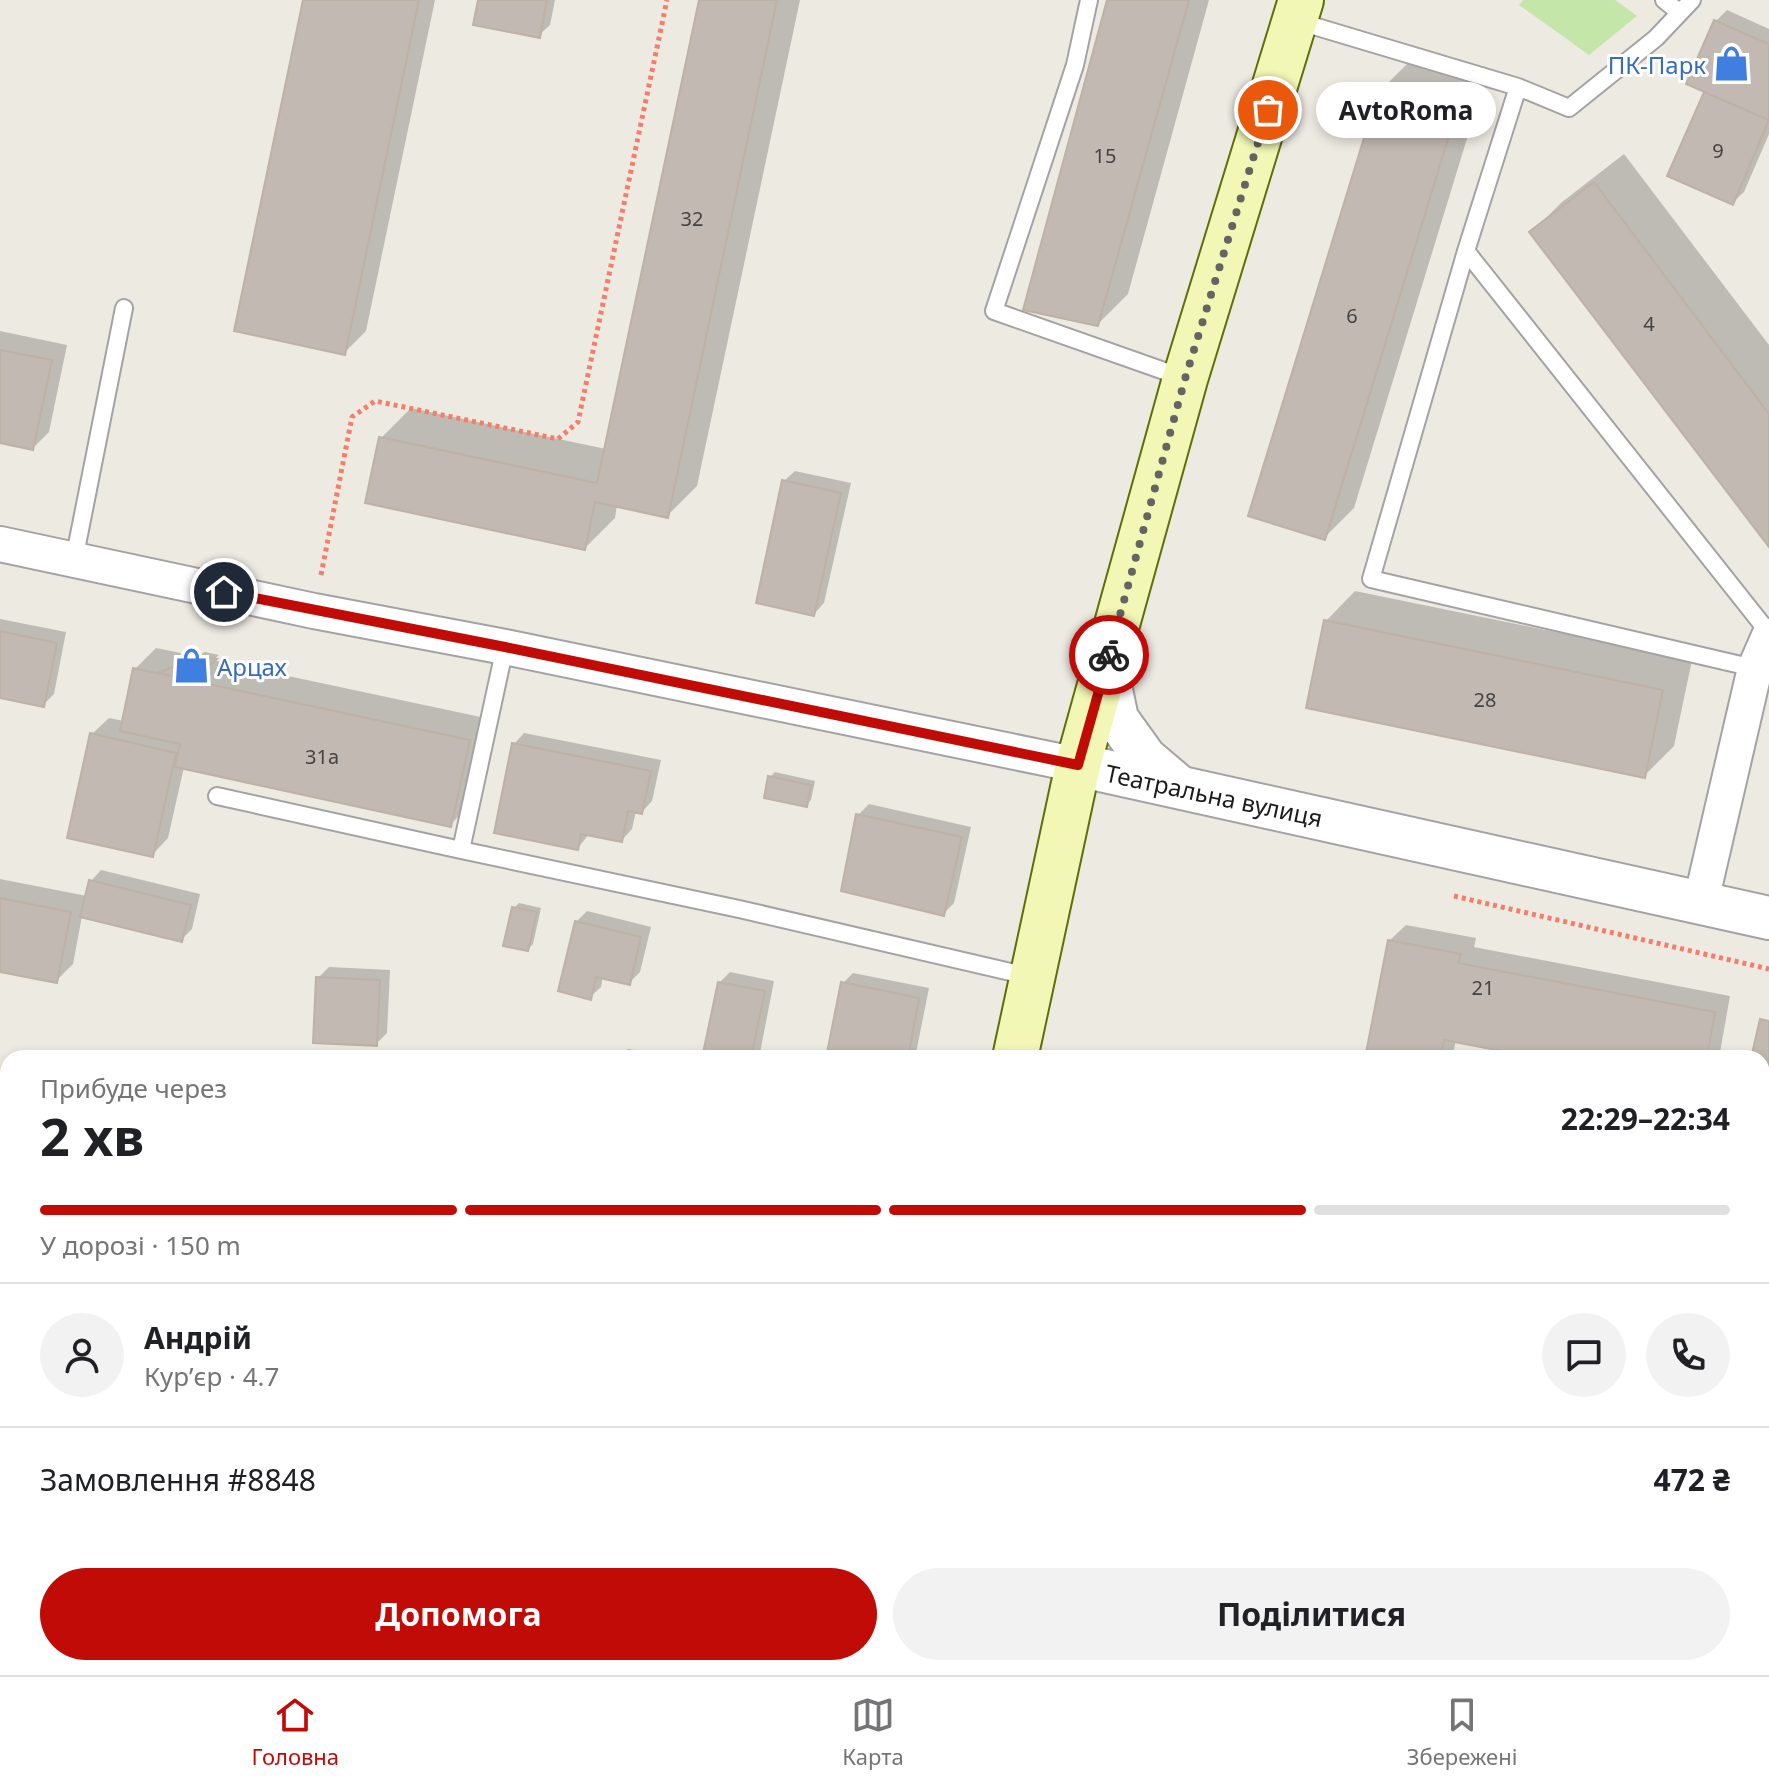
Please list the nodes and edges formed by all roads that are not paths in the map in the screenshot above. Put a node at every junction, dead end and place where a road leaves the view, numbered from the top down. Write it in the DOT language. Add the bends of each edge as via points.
graph roads {
  1 [pos="1089,0"];
  2 [pos="1664,0"];
  3 [pos="1692,0"];
  4 [pos="1298,10"];
  5 [pos="1679,12"];
  6 [pos="1518,87"];
  7 [pos="1466,251"];
  8 [pos="124,308"];
  9 [pos="1185,379"];
  10 [pos="0,544"];
  11 [pos="74,560"];
  12 [pos="1769,634"];
  13 [pos="505,647"];
  14 [pos="1106,666"];
  15 [pos="1762,670"];
  16 [pos="1078,765"];
  17 [pos="1179,787"];
  18 [pos="217,796"];
  19 [pos="461,850"];
  20 [pos="1701,901"];
  21 [pos="1769,918"];
  22 [pos="1033,978"];
  23 [pos="1017,1050"];
  1 -- 9 [label="lane" via="1075,65 994,311"];
  2 -- 5 [label="lane"];
  3 -- 5 [label="lane"];
  4 -- 6 [label="lane"];
  4 -- 9 [label="main road"];
  5 -- 6 [label="lane" via="1656,38 1569,108"];
  6 -- 7 [label="lane"];
  7 -- 12 [label="lane"];
  7 -- 15 [label="lane" via="1371,579"];
  8 -- 11 [label="lane"];
  9 -- 14 [label="main road"];
  10 -- 11 [label="street, Театральна вулиця"];
  11 -- 13 [label="street, Театральна вулиця"];
  12 -- 15 [label="street"];
  13 -- 16 [label="street, Театральна вулиця"];
  13 -- 19 [label="lane"];
  14 -- 16 [label="main road"];
  14 -- 17 [label="street" via="1117,719 1145,758"];
  15 -- 20 [label="street"];
  16 -- 17 [label="street, Театральна вулиця"];
  16 -- 22 [label="main road"];
  17 -- 20 [label="street, Театральна вулиця"];
  18 -- 19 [label="lane"];
  19 -- 22 [label="lane"];
  20 -- 21 [label="street, Театральна вулиця"];
  22 -- 23 [label="main road"];
}
